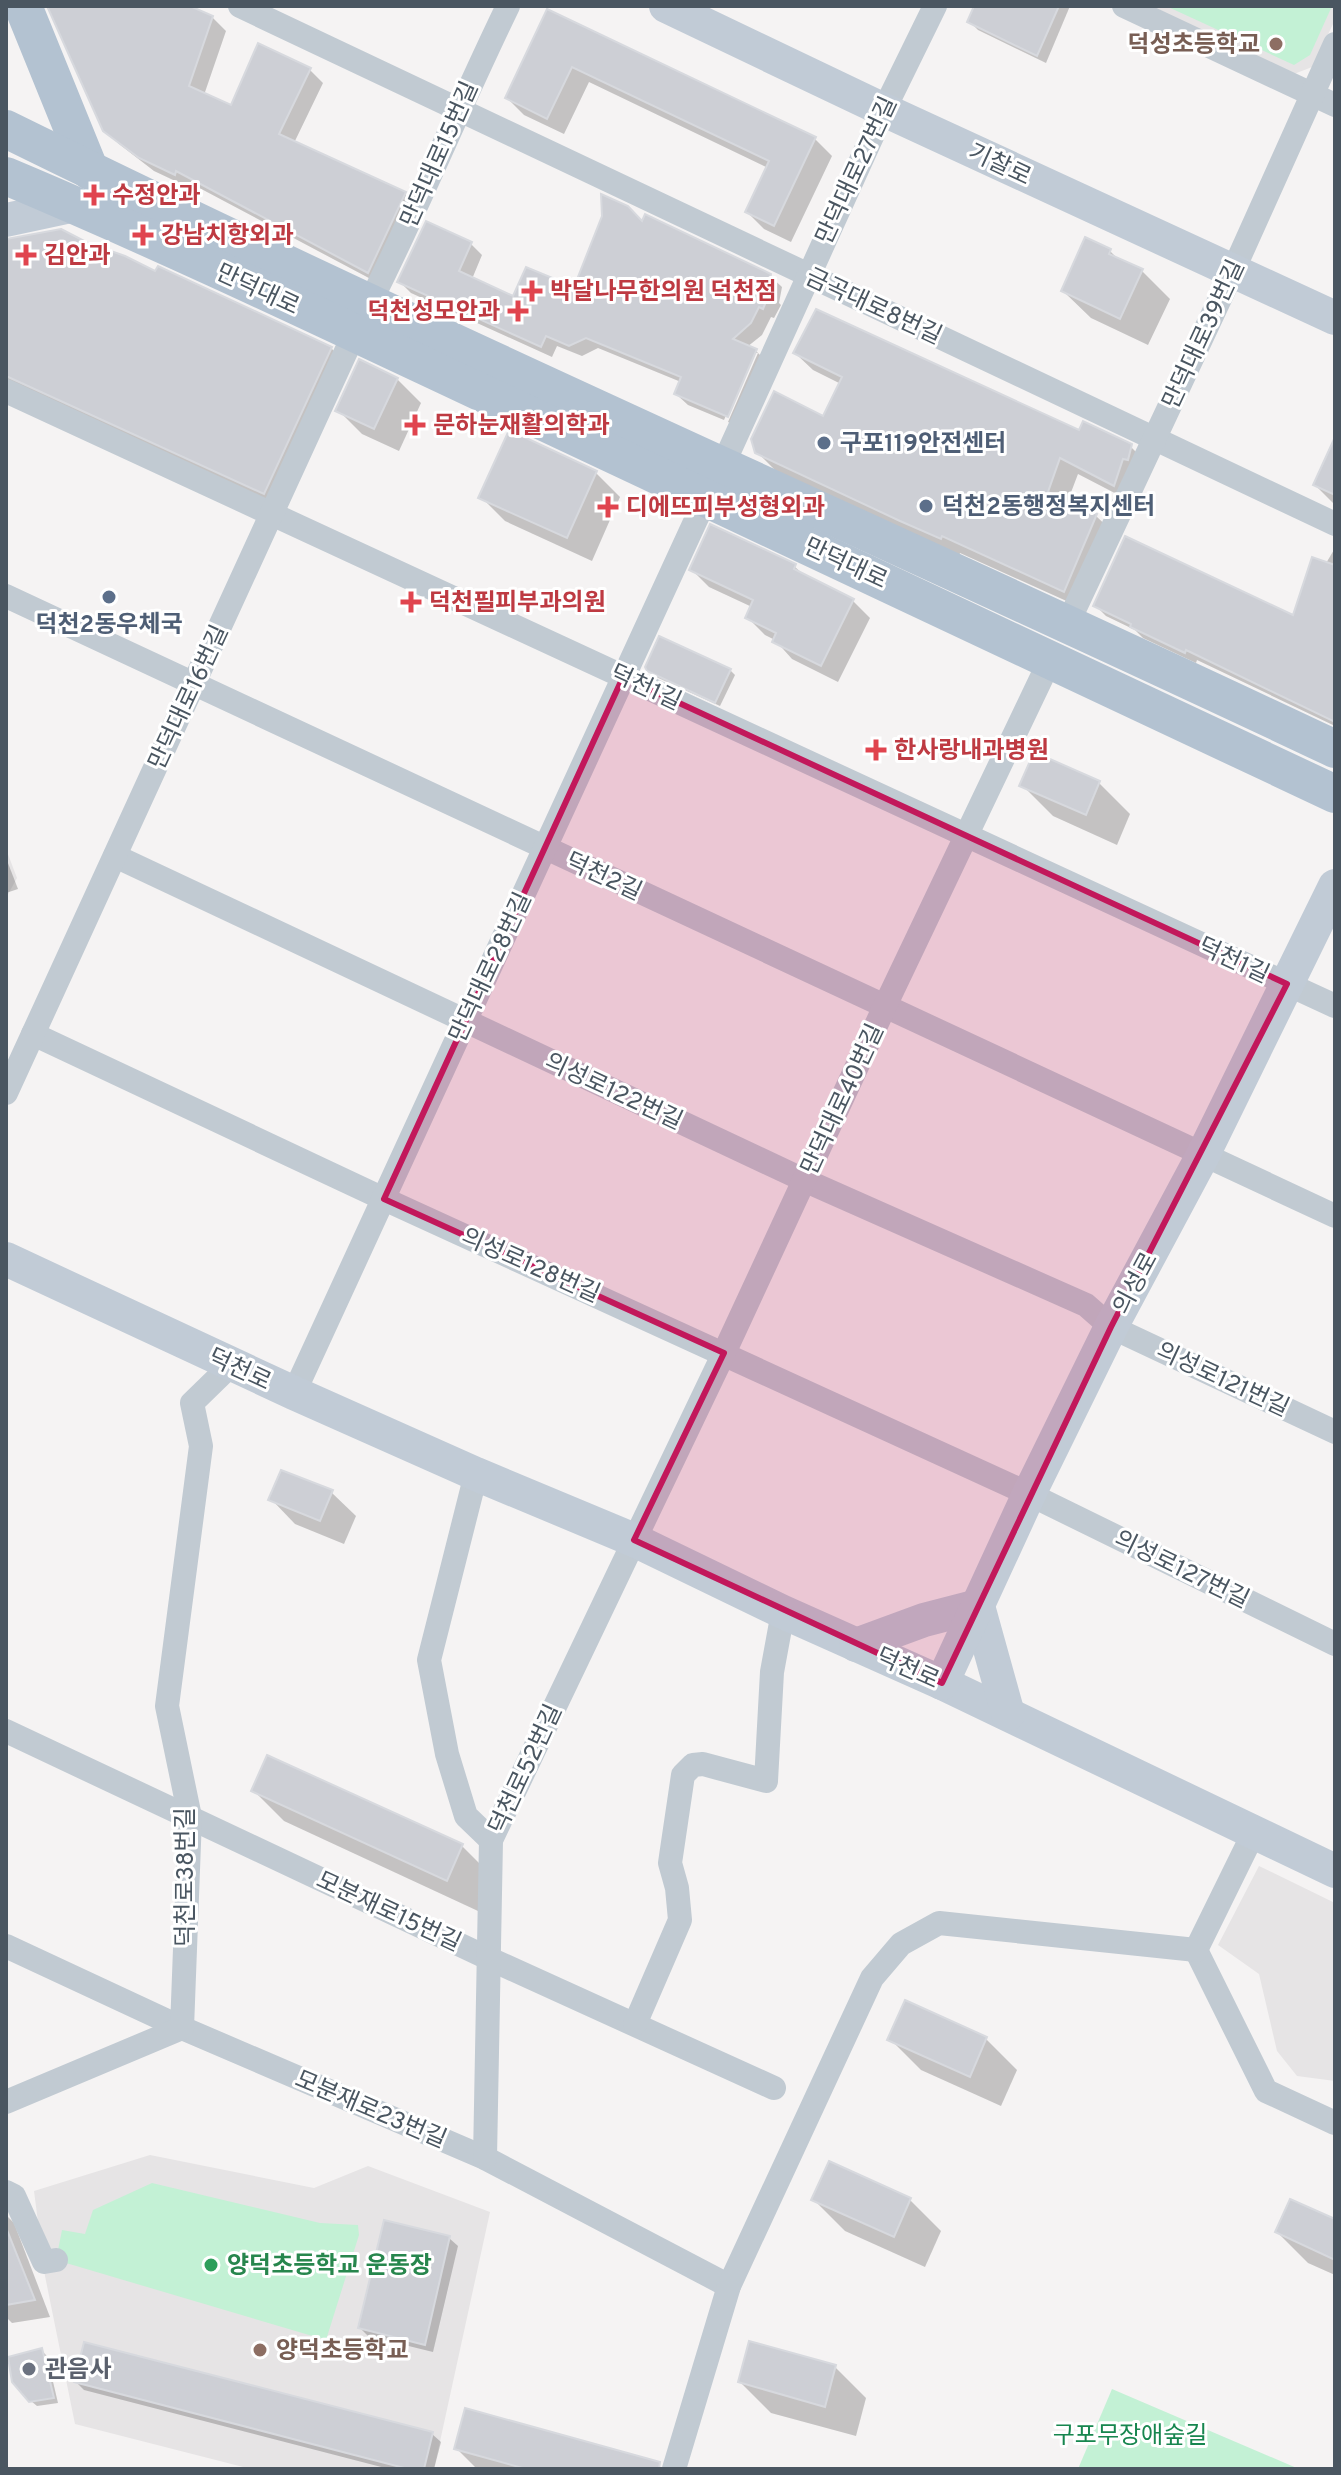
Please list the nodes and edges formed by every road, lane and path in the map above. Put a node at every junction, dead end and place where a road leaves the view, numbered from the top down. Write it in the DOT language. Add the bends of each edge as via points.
graph roads {
  1 [pos="23,6"];
  2 [pos="240,6"];
  3 [pos="508,6"];
  4 [pos="666,6"];
  5 [pos="935,6"];
  6 [pos="1124,6"];
  7 [pos="1335,44"];
  8 [pos="1311,94"];
  9 [pos="1335,105"];
  10 [pos="458,109"];
  11 [pos="884,110"];
  12 [pos="6,129"];
  13 [pos="90,171"];
  14 [pos="6,176"];
  15 [pos="76,205"];
  16 [pos="6,220"];
  17 [pos="1233,271"];
  18 [pos="808,275"];
  19 [pos="363,318"];
  20 [pos="1335,318"];
  21 [pos="6,391"];
  22 [pos="1155,438"];
  23 [pos="714,483"];
  24 [pos="272,514"];
  25 [pos="1335,524"];
  26 [pos="6,596"];
  27 [pos="1068,623"];
  28 [pos="1051,658"];
  29 [pos="623,677"];
  30 [pos="194,684"];
  31 [pos="1335,749"];
  32 [pos="1335,794"];
  33 [pos="968,836"];
  34 [pos="545,848"];
  35 [pos="115,856"];
  36 [pos="1335,886"];
  37 [pos="1287,984"];
  38 [pos="885,1006"];
  39 [pos="1335,1006"];
  40 [pos="465,1021"];
  41 [pos="33,1034"];
  42 [pos="6,1093"];
  43 [pos="1203,1155"];
  44 [pos="804,1180"];
  45 [pos="384,1199"];
  46 [pos="1335,1216"];
  47 [pos="6,1259"];
  48 [pos="1111,1327"];
  49 [pos="724,1353"];
  50 [pos="231,1365"];
  51 [pos="294,1393"];
  52 [pos="1335,1432"];
  53 [pos="476,1474"];
  54 [pos="1029,1494"];
  55 [pos="634,1540"];
  56 [pos="978,1606"];
  57 [pos="783,1612"];
  58 [pos="1335,1644"];
  59 [pos="856,1645"];
  60 [pos="942,1683"];
  61 [pos="1008,1714"];
  62 [pos="6,1731"];
  63 [pos="190,1817"];
  64 [pos="1254,1832"];
  65 [pos="491,1840"];
  66 [pos="1335,1871"];
  67 [pos="6,1946"];
  68 [pos="1196,1950"];
  69 [pos="490,1959"];
  70 [pos="635,2024"];
  71 [pos="182,2028"];
  72 [pos="774,2088"];
  73 [pos="6,2102"];
  74 [pos="1335,2123"];
  75 [pos="485,2158"];
  76 [pos="10,2194"];
  77 [pos="56,2260"];
  78 [pos="729,2286"];
  79 [pos="674,2469"];
  1 -- 13 [label="main road"];
  2 -- 10 [label="street, 금곡대로8번길"];
  3 -- 10 [label="street, 만덕대로15번길"];
  4 -- 11 [label="main road, 기찰로"];
  5 -- 11 [label="street, 만덕대로27번길"];
  6 -- 8 [label="street"];
  7 -- 8 [label="street, 만덕대로39번길"];
  8 -- 9 [label="street"];
  8 -- 17 [label="street, 만덕대로39번길"];
  10 -- 18 [label="street, 금곡대로8번길"];
  10 -- 19 [label="street, 만덕대로15번길"];
  11 -- 17 [label="main road, 기찰로"];
  11 -- 18 [label="street, 만덕대로27번길"];
  12 -- 13 [label="main road"];
  13 -- 19 [label="main road"];
  14 -- 15 [label="main road, 만덕대로"];
  15 -- 16 [label="main road"];
  15 -- 19 [label="main road, 만덕대로"];
  17 -- 20 [label="main road, 기찰로"];
  17 -- 22 [label="street, 만덕대로39번길"];
  18 -- 22 [label="street, 금곡대로8번길"];
  18 -- 23 [label="street, 만덕대로27번길"];
  19 -- 23 [label="main road, 만덕대로"];
  19 -- 24 [label="street, 만덕대로16번길"];
  21 -- 24 [label="street, 덕천1길"];
  22 -- 25 [label="street, 금곡대로8번길"];
  22 -- 27 [label="street, 만덕대로39번길"];
  23 -- 27 [label="main road, 만덕대로"];
  23 -- 28 [label="main road, 만덕대로"];
  23 -- 29 [label="street, 만덕대로28번길"];
  24 -- 29 [label="street, 덕천1길"];
  24 -- 30 [label="street, 만덕대로16번길"];
  26 -- 30 [label="street, 덕천2길"];
  27 -- 31 [label="main road, 만덕대로"];
  28 -- 32 [label="main road, 만덕대로"];
  28 -- 33 [label="street, 만덕대로40번길"];
  29 -- 33 [label="street, 덕천1길"];
  29 -- 34 [label="street, 만덕대로28번길"];
  30 -- 34 [label="street, 덕천2길"];
  30 -- 35 [label="street, 만덕대로16번길"];
  33 -- 37 [label="street, 덕천1길"];
  33 -- 38 [label="street, 만덕대로40번길"];
  34 -- 38 [label="street, 덕천2길"];
  34 -- 40 [label="street, 만덕대로28번길"];
  35 -- 40 [label="street, 의성로122번길"];
  35 -- 41 [label="street, 만덕대로16번길"];
  36 -- 37 [label="main road, 의성로"];
  37 -- 39 [label="street, 덕천1길"];
  37 -- 43 [label="main road, 의성로"];
  38 -- 43 [label="street, 덕천2길"];
  38 -- 44 [label="street, 만덕대로40번길"];
  40 -- 44 [label="street, 의성로122번길"];
  40 -- 45 [label="street, 만덕대로28번길"];
  41 -- 42 [label="street, 만덕대로16번길"];
  41 -- 45 [label="street, 의성로128번길"];
  43 -- 46 [label="street, 덕천2길"];
  43 -- 48 [label="main road, 의성로"];
  44 -- 48 [label="street, 의성로122번길" via="1086,1305"];
  44 -- 49 [label="street, 만덕대로40번길"];
  45 -- 49 [label="street, 의성로128번길"];
  45 -- 51 [label="street, 만덕대로28번길"];
  47 -- 50 [label="main road, 덕천로"];
  48 -- 52 [label="street, 의성로121번길"];
  48 -- 54 [label="main road, 의성로"];
  49 -- 54 [label="street, 의성로128번길"];
  49 -- 55 [label="street, 만덕대로40번길"];
  50 -- 51 [label="main road, 덕천로"];
  50 -- 63 [label="street, 덕천로38번길" via="192,1403 201,1446 167,1706"];
  51 -- 53 [label="main road, 덕천로"];
  53 -- 55 [label="main road, 덕천로"];
  53 -- 65 [label="street" via="429,1660 447,1754 466,1816"];
  54 -- 56 [label="main road, 의성로"];
  54 -- 58 [label="street, 의성로127번길"];
  55 -- 57 [label="main road, 덕천로"];
  55 -- 65 [label="street, 덕천로52번길"];
  56 -- 59 [label="main road"];
  56 -- 60 [label="main road, 의성로"];
  56 -- 61 [label="main road"];
  57 -- 59 [label="main road, 덕천로"];
  57 -- 70 [label="street" via="772,1672 766,1781 703,1764 683,1775 670,1863 680,1920"];
  59 -- 60 [label="main road, 덕천로"];
  60 -- 61 [label="main road, 덕천로"];
  61 -- 64 [label="main road, 덕천로"];
  62 -- 63 [label="street, 모분재로15번길"];
  63 -- 69 [label="street, 모분재로15번길"];
  63 -- 71 [label="street, 덕천로38번길"];
  64 -- 66 [label="main road, 덕천로"];
  64 -- 68 [label="street"];
  65 -- 69 [label="street, 덕천로52번길"];
  67 -- 71 [label="street, 모분재로23번길"];
  68 -- 74 [label="street" via="1266,2091"];
  68 -- 78 [label="street" via="939,1923 901,1944 872,1978"];
  69 -- 70 [label="street, 모분재로15번길"];
  69 -- 75 [label="street, 덕천로52번길"];
  70 -- 72 [label="street, 모분재로15번길"];
  71 -- 73 [label="street"];
  71 -- 75 [label="street, 모분재로23번길"];
  75 -- 78 [label="street, 모분재로23번길"];
  76 -- 77 [label="street" via="44,2262"];
  78 -- 79 [label="street"];
}
